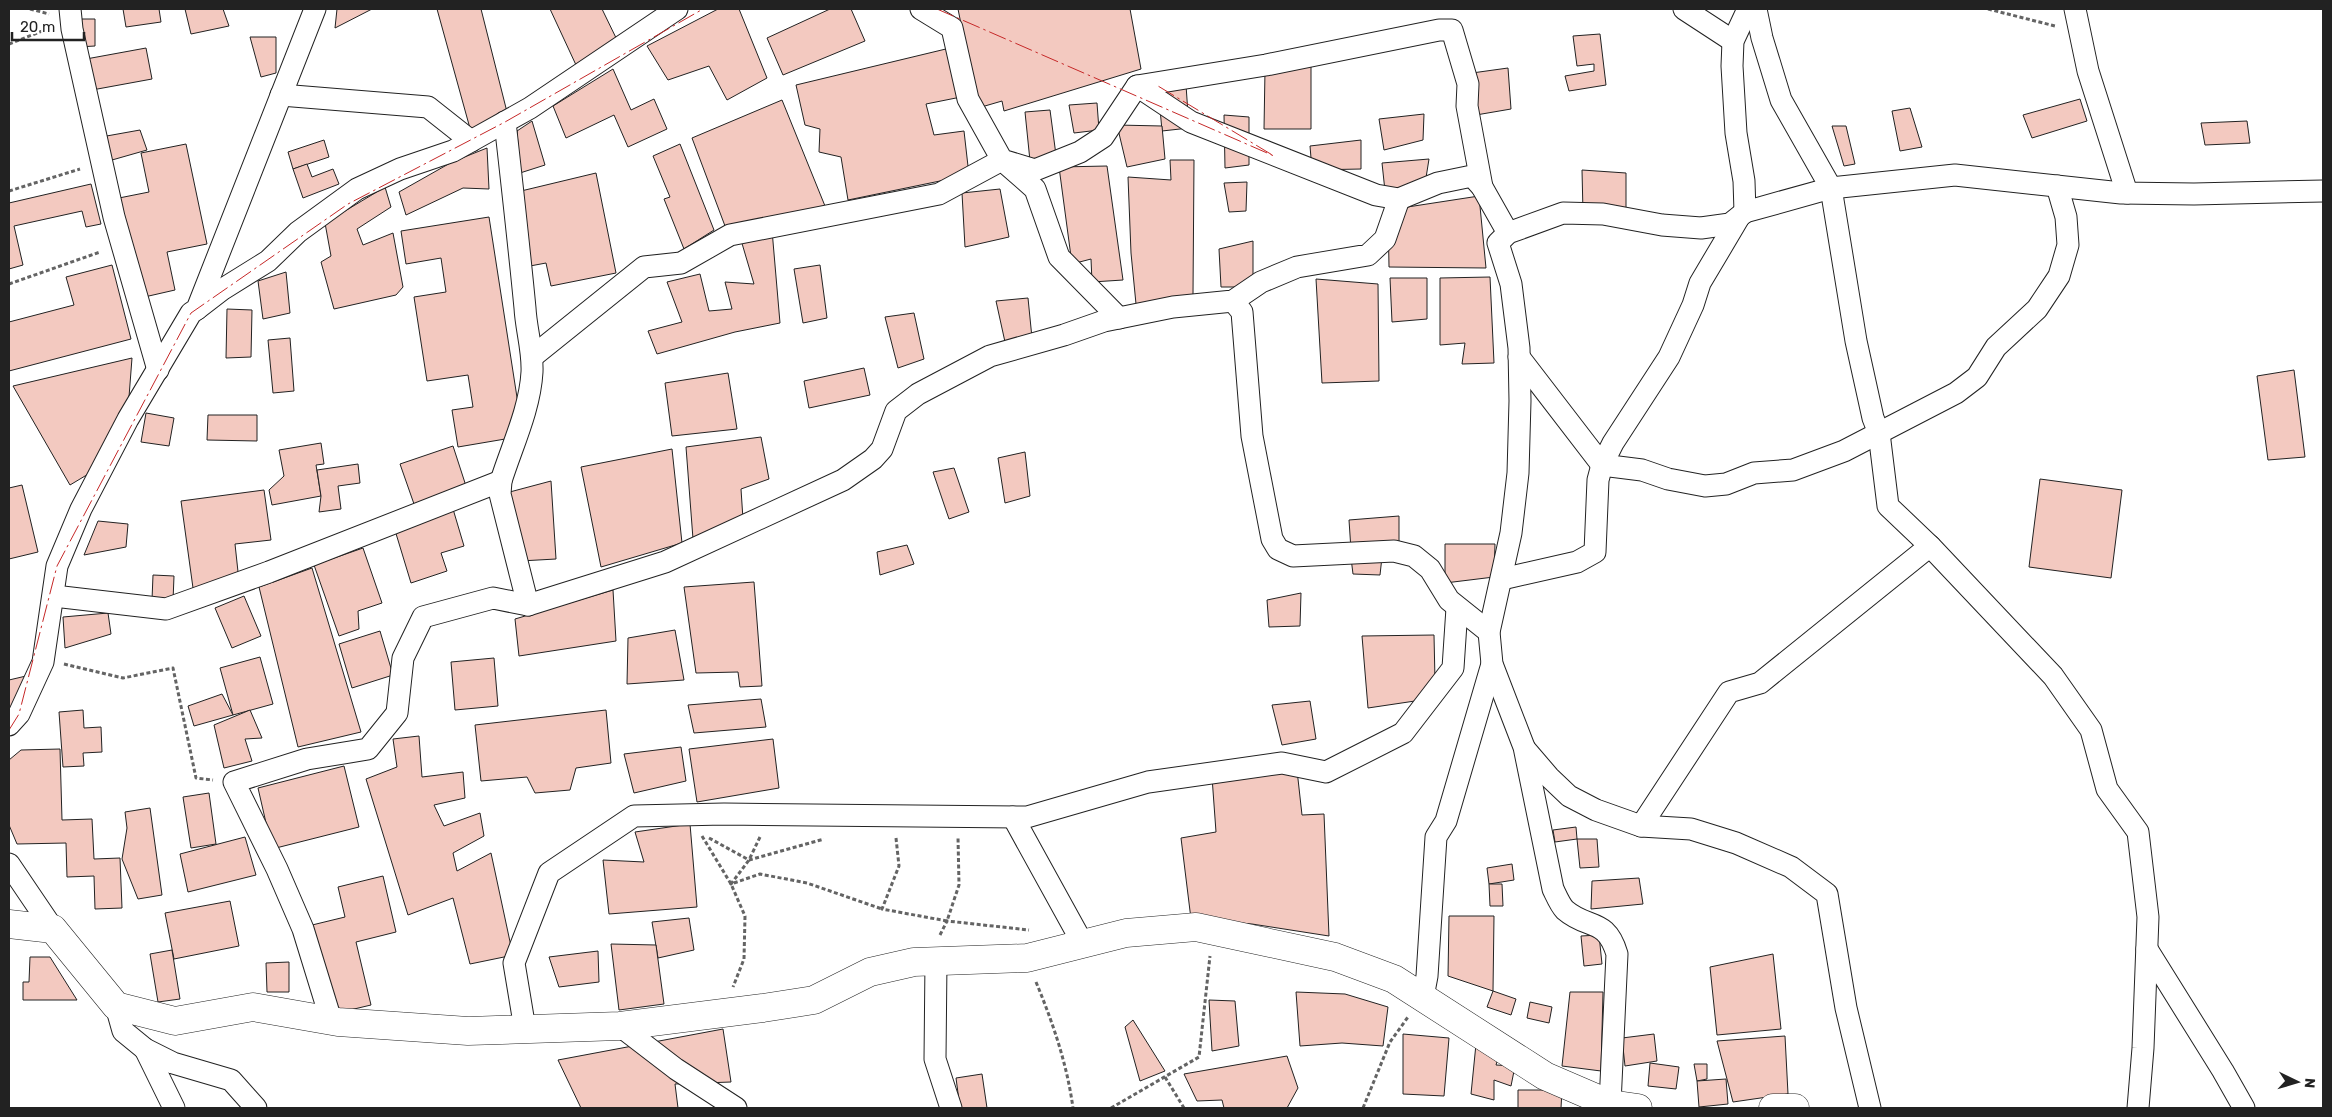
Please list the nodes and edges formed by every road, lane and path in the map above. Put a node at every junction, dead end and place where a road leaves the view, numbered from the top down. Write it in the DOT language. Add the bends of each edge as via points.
graph roads {
  1 [pos="315,9"];
  2 [pos="678,9"];
  3 [pos="921,9"];
  4 [pos="1684,9"];
  5 [pos="1748,9"];
  6 [pos="1756,9"];
  7 [pos="1988,9"];
  8 [pos="2075,9"];
  9 [pos="71,14"];
  10 [pos="2080,32"];
  11 [pos="1733,42"];
  12 [pos="9,44"];
  13 [pos="1137,86"];
  14 [pos="281,95"];
  15 [pos="504,122"];
  16 [pos="471,142"];
  17 [pos="1002,160"];
  18 [pos="102,162"];
  19 [pos="2057,186"];
  20 [pos="1482,187"];
  21 [pos="1831,188"];
  22 [pos="9,191"];
  23 [pos="2323,191"];
  24 [pos="2127,193"];
  25 [pos="1399,199"];
  26 [pos="1742,215"];
  27 [pos="1508,233"];
  28 [pos="122,244"];
  29 [pos="9,284"];
  30 [pos="1233,301"];
  31 [pos="197,309"];
  32 [pos="1118,318"];
  33 [pos="532,357"];
  34 [pos="1519,357"];
  35 [pos="158,370"];
  36 [pos="1879,433"];
  37 [pos="1602,465"];
  38 [pos="501,481"];
  39 [pos="1930,546"];
  40 [pos="1502,578"];
  41 [pos="54,596"];
  42 [pos="528,605"];
  43 [pos="1457,608"];
  44 [pos="1489,632"];
  45 [pos="44,662"];
  46 [pos="1492,664"];
  47 [pos="9,725"];
  48 [pos="1524,747"];
  49 [pos="234,782"];
  50 [pos="770,814"];
  51 [pos="893,816"];
  52 [pos="958,816"];
  53 [pos="1013,817"];
  54 [pos="1641,826"];
  55 [pos="828,838"];
  56 [pos="749,860"];
  57 [pos="9,864"];
  58 [pos="732,884"];
  59 [pos="882,908"];
  60 [pos="9,924"];
  61 [pos="53,928"];
  62 [pos="1212,931"];
  63 [pos="1083,944"];
  64 [pos="2147,949"];
  65 [pos="1027,958"];
  66 [pos="936,961"];
  67 [pos="1423,997"];
  68 [pos="116,1006"];
  69 [pos="723,1013"];
  70 [pos="331,1020"];
  71 [pos="620,1026"];
  72 [pos="525,1029"];
  73 [pos="145,1050"];
  74 [pos="1165,1077"];
  75 [pos="1610,1104"];
  76 [pos="174,1108"];
  77 [pos="256,1108"];
  78 [pos="736,1108"];
  79 [pos="951,1108"];
  80 [pos="1073,1108"];
  81 [pos="1111,1108"];
  82 [pos="1184,1108"];
  83 [pos="1363,1108"];
  84 [pos="1638,1108"];
  85 [pos="1773,1108"];
  86 [pos="1795,1108"];
  87 [pos="1870,1108"];
  88 [pos="2138,1108"];
  89 [pos="2244,1108"];
  1 -- 14 [label="street"];
  2 -- 15 [label="street"];
  3 -- 17 [label="street" via="952,28 968,99"];
  4 -- 11 [label="street"];
  5 -- 11 [label="street"];
  6 -- 21 [label="street" via="1781,100"];
  7 -- 10 [label="path"];
  8 -- 10 [label="street"];
  9 -- 12 [label="path"];
  9 -- 18 [label="street"];
  10 -- 24 [label="street" via="2088,71"];
  11 -- 26 [label="street" via="1736,133 1744,181"];
  13 -- 17 [label="street" via="1103,137 1080,152 1035,170"];
  13 -- 20 [label="street" via="1452,30 1468,84 1467,106"];
  13 -- 25 [label="street" via="1191,122 1376,195"];
  14 -- 16 [label="street" via="428,107"];
  14 -- 31 [label="street"];
  15 -- 16 [label="street"];
  15 -- 33 [label="street"];
  16 -- 31 [label="street" via="357,189 298,232 268,261"];
  17 -- 32 [label="street" via="1035,189 1059,257"];
  17 -- 33 [label="street" via="939,194 730,235 681,262 644,267"];
  18 -- 22 [label="path"];
  18 -- 28 [label="street"];
  19 -- 21 [label="street" via="1955,175"];
  19 -- 24 [label="street"];
  19 -- 36 [label="street" via="2066,217 2068,245 2059,276 2037,309 1996,347 1976,378 1956,393"];
  20 -- 25 [label="street" via="1472,176 1438,183"];
  20 -- 27 [label="street"];
  21 -- 26 [label="street"];
  21 -- 36 [label="street" via="1856,341"];
  23 -- 24 [label="street"];
  25 -- 30 [label="street" via="1385,239 1368,255 1297,267 1261,282"];
  26 -- 27 [label="street" via="1721,227 1701,228 1662,225 1603,214 1563,213"];
  26 -- 37 [label="street" via="1700,283 1669,357"];
  27 -- 34 [label="street" via="1498,243 1510,284"];
  28 -- 29 [label="path"];
  28 -- 35 [label="street"];
  30 -- 32 [label="street" via="1173,307"];
  30 -- 43 [label="street" via="1242,312 1252,436 1272,539 1278,549 1293,556 1394,551 1414,556 1430,569 1444,594"];
  31 -- 35 [label="street" via="192,312"];
  32 -- 42 [label="street" via="990,356 918,394 896,411 882,449 873,460 844,480 665,562"];
  33 -- 38 [label="street" via="526,405"];
  34 -- 37 [label="street"];
  34 -- 40 [label="street" via="1518,473"];
  35 -- 41 [label="street" via="81,508 58,566"];
  36 -- 37 [label="street" via="1844,451 1793,470 1754,473 1726,484 1705,486 1642,470"];
  36 -- 39 [label="street" via="1888,506"];
  37 -- 40 [label="street" via="1598,480 1594,552 1577,562"];
  38 -- 41 [label="street" via="166,609"];
  38 -- 42 [label="street" via="500,494"];
  39 -- 54 [label="street" via="1760,683 1728,692"];
  39 -- 64 [label="street" via="2053,676 2091,730 2107,789 2138,832 2148,917"];
  40 -- 44 [label="street"];
  41 -- 45 [label="street"];
  42 -- 49 [label="street" via="493,598 423,617 402,658 397,713 368,749 307,759"];
  43 -- 44 [label="street"];
  43 -- 53 [label="street" via="1453,668 1403,733 1326,772 1282,763 1148,782 1026,817"];
  44 -- 46 [label="street"];
  45 -- 47 [label="street" via="18,714"];
  45 -- 49 [label="path" via="80,666 123,678 173,668 196,778"];
  46 -- 48 [label="street"];
  46 -- 67 [label="street" via="1446,821 1436,837"];
  48 -- 54 [label="street" via="1548,777 1569,796 1596,810"];
  48 -- 75 [label="street" via="1553,889 1564,909 1607,932 1617,954"];
  49 -- 70 [label="street" via="278,869 303,929"];
  50 -- 51 [label="street"];
  50 -- 56 [label="path"];
  50 -- 72 [label="street" via="634,816 550,873 514,963"];
  51 -- 52 [label="street"];
  51 -- 59 [label="path" via="899,866"];
  52 -- 53 [label="street"];
  52 -- 59 [label="path" via="960,885 947,921"];
  53 -- 63 [label="street"];
  54 -- 87 [label="street" via="1690,830 1736,843 1791,867 1827,894 1846,1008"];
  55 -- 56 [label="path"];
  56 -- 58 [label="path"];
  56 -- 58 [label="path" via="700,833"];
  57 -- 61 [label="street"];
  58 -- 59 [label="path" via="760,874 808,883"];
  58 -- 69 [label="path" via="745,916 744,959"];
  60 -- 61 [label="street"];
  61 -- 68 [label="street"];
  62 -- 63 [label="street" via="1196,927 1126,933"];
  62 -- 67 [label="street" via="1335,957 1394,979"];
  62 -- 74 [label="path" via="1199,1058"];
  63 -- 65 [label="street"];
  64 -- 88 [label="street"];
  64 -- 89 [label="street"];
  65 -- 66 [label="street"];
  65 -- 80 [label="path" via="1052,1020 1069,1080"];
  66 -- 69 [label="street" via="914,962 870,972 814,1000"];
  66 -- 79 [label="street" via="936,1059"];
  67 -- 75 [label="street" via="1545,1076"];
  67 -- 83 [label="path" via="1390,1042"];
  68 -- 70 [label="street" via="175,1021 253,1007"];
  68 -- 73 [label="street" via="123,1031"];
  69 -- 71 [label="street"];
  70 -- 72 [label="street" via="468,1031"];
  71 -- 72 [label="street"];
  71 -- 78 [label="street" via="676,1069"];
  73 -- 76 [label="street"];
  73 -- 77 [label="street" via="173,1063 231,1080"];
  74 -- 81 [label="path"];
  74 -- 82 [label="path"];
  75 -- 84 [label="street"];
  85 -- 86 [label="street"];
}
